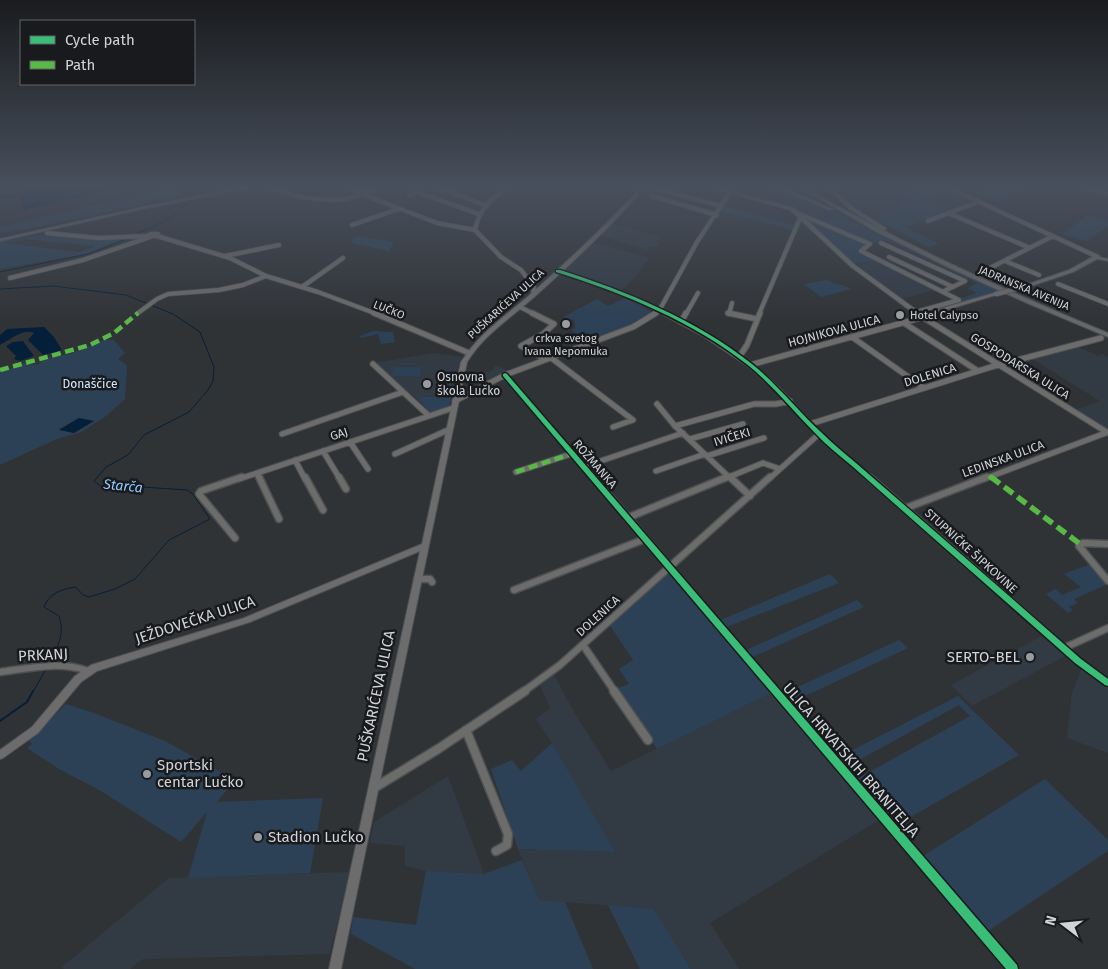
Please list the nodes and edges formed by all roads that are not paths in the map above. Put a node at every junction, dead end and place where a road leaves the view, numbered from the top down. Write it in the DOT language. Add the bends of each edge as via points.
graph roads {
  1 [pos="24,232"];
  2 [pos="32,232"];
  3 [pos="477,232"];
  4 [pos="600,232"];
  5 [pos="704,232"];
  6 [pos="792,232"];
  7 [pos="817,232"];
  8 [pos="841,232"];
  9 [pos="877,232"];
  10 [pos="882,232"];
  11 [pos="888,232"];
  12 [pos="891,232"];
  13 [pos="993,232"];
  14 [pos="1044,232"];
  15 [pos="47,233"];
  16 [pos="1052,236"];
  17 [pos="149,237"];
  18 [pos="1,238"];
  19 [pos="881,243"];
  20 [pos="279,245"];
  21 [pos="917,247"];
  22 [pos="1030,248"];
  23 [pos="225,256"];
  24 [pos="889,257"];
  25 [pos="1098,257"];
  26 [pos="343,258"];
  27 [pos="1108,260"];
  28 [pos="1005,261"];
  29 [pos="939,262"];
  30 [pos="988,269"];
  31 [pos="558,271"];
  32 [pos="1038,275"];
  33 [pos="266,276"];
  34 [pos="10,278"];
  35 [pos="532,284"];
  36 [pos="1058,284"];
  37 [pos="542,286"];
  38 [pos="302,287"];
  39 [pos="953,287"];
  40 [pos="944,291"];
  41 [pos="698,294"];
  42 [pos="533,295"];
  43 [pos="732,303"];
  44 [pos="1108,304"];
  45 [pos="520,307"];
  46 [pos="659,311"];
  47 [pos="138,313"];
  48 [pos="920,315"];
  49 [pos="757,319"];
  50 [pos="682,322"];
  51 [pos="904,323"];
  52 [pos="1105,330"];
  53 [pos="1108,334"];
  54 [pos="852,337"];
  55 [pos="1101,338"];
  56 [pos="469,352"];
  57 [pos="739,357"];
  58 [pos="547,358"];
  59 [pos="373,364"];
  60 [pos="750,365"];
  61 [pos="1000,365"];
  62 [pos="978,371"];
  63 [pos="505,375"];
  64 [pos="924,388"];
  65 [pos="403,392"];
  66 [pos="790,401"];
  67 [pos="454,404"];
  68 [pos="657,404"];
  69 [pos="428,416"];
  70 [pos="743,424"];
  71 [pos="810,424"];
  72 [pos="675,426"];
  73 [pos="613,427"];
  74 [pos="448,430"];
  75 [pos="1108,432"];
  76 [pos="683,433"];
  77 [pos="282,434"];
  78 [pos="819,434"];
  79 [pos="764,438"];
  80 [pos="690,439"];
  81 [pos="350,442"];
  82 [pos="322,451"];
  83 [pos="395,454"];
  84 [pos="571,454"];
  85 [pos="706,455"];
  86 [pos="295,460"];
  87 [pos="583,467"];
  88 [pos="780,468"];
  89 [pos="368,469"];
  90 [pos="656,471"];
  91 [pos="257,472"];
  92 [pos="516,472"];
  93 [pos="729,476"];
  94 [pos="346,489"];
  95 [pos="750,496"];
  96 [pos="906,508"];
  97 [pos="323,510"];
  98 [pos="627,518"];
  99 [pos="280,519"];
  100 [pos="235,538"];
  101 [pos="645,539"];
  102 [pos="1108,544"];
  103 [pos="424,546"];
  104 [pos="669,568"];
  105 [pos="416,579"];
  106 [pos="1108,581"];
  107 [pos="432,582"];
  108 [pos="514,590"];
  109 [pos="1108,628"];
  110 [pos="583,644"];
  111 [pos="1064,648"];
  112 [pos="88,671"];
  113 [pos="0,672"];
  114 [pos="1108,683"];
  115 [pos="466,730"];
  116 [pos="648,740"];
  117 [pos="0,755"];
  118 [pos="372,789"];
  119 [pos="496,851"];
  120 [pos="335,969"];
  121 [pos="1013,969"];
  1 -- 18 [label="highway"];
  2 -- 18 [label="highway"];
  3 -- 35 [label="street" via="501,257 521,270"];
  4 -- 31 [label="main road, PUŠKARIĆEVA ULICA"];
  5 -- 46 [label="street"];
  6 -- 49 [label="street"];
  7 -- 48 [label="main road" via="853,266"];
  8 -- 40 [label="street" via="870,244 860,251"];
  9 -- 29 [label="highway"];
  10 -- 29 [label="highway, JADRANSKA AVENIJA"];
  11 -- 21 [label="highway, JADRANSKA AVENIJA"];
  12 -- 21 [label="highway"];
  13 -- 22 [label="street"];
  14 -- 16 [label="street"];
  15 -- 17 [label="street" via="98,238"];
  16 -- 22 [label="street"];
  16 -- 25 [label="street"];
  17 -- 23 [label="street, LUČKO" via="157,236"];
  17 -- 34 [label="street" via="83,260"];
  19 -- 39 [label="street" via="965,281"];
  20 -- 23 [label="street, LUČKO"];
  21 -- 52 [label="highway, JADRANSKA AVENIJA"];
  22 -- 28 [label="street"];
  23 -- 33 [label="street, LUČKO"];
  24 -- 39 [label="street"];
  25 -- 27 [label="main road"];
  25 -- 48 [label="main road, HOJNIKOVA ULICA, bridge" via="1054,277"];
  26 -- 38 [label="street"];
  28 -- 30 [label="street"];
  28 -- 32 [label="street"];
  29 -- 53 [label="highway, JADRANSKA AVENIJA"];
  31 -- 37 [label="main road, PUŠKARIĆEVA ULICA"];
  31 -- 46 [label="street, STUPNIČKE ŠIPKOVINE" via="603,285"];
  33 -- 38 [label="street, LUČKO"];
  33 -- 47 [label="street" via="219,290 168,294"];
  35 -- 37 [label="street"];
  35 -- 42 [label="street"];
  36 -- 44 [label="street"];
  37 -- 42 [label="main road, PUŠKARIĆEVA ULICA"];
  38 -- 56 [label="street, LUČKO"];
  39 -- 40 [label="street"];
  40 -- 48 [label="street" via="959,300"];
  41 -- 50 [label="street"];
  42 -- 45 [label="main road, PUŠKARIĆEVA ULICA"];
  43 -- 49 [label="street" via="728,314"];
  45 -- 56 [label="main road, PUŠKARIĆEVA ULICA"];
  45 -- 58 [label="street" via="554,324 522,346"];
  46 -- 50 [label="street, STUPNIČKE ŠIPKOVINE"];
  46 -- 58 [label="street, GAJ" via="633,327"];
  48 -- 51 [label="street, HOJNIKOVA ULICA"];
  48 -- 61 [label="street, GOSPODARSKA ULICA"];
  49 -- 57 [label="street"];
  50 -- 57 [label="street, STUPNIČKE ŠIPKOVINE"];
  51 -- 54 [label="street, HOJNIKOVA ULICA"];
  51 -- 62 [label="street"];
  54 -- 60 [label="street, HOJNIKOVA ULICA"];
  54 -- 64 [label="street"];
  55 -- 61 [label="street, DOLENICA"];
  56 -- 67 [label="main road, PUŠKARIĆEVA ULICA"];
  57 -- 60 [label="street, STUPNIČKE ŠIPKOVINE"];
  58 -- 63 [label="street, GAJ"];
  58 -- 73 [label="street" via="633,420"];
  59 -- 65 [label="street"];
  60 -- 66 [label="street, STUPNIČKE ŠIPKOVINE"];
  61 -- 62 [label="street, DOLENICA"];
  61 -- 75 [label="street, GOSPODARSKA ULICA"];
  62 -- 64 [label="street, DOLENICA"];
  63 -- 67 [label="street, GAJ"];
  63 -- 84 [label="street, ROŽMANKA"];
  64 -- 71 [label="street, DOLENICA"];
  65 -- 69 [label="street"];
  65 -- 77 [label="street, GAJ"];
  66 -- 71 [label="street, STUPNIČKE ŠIPKOVINE"];
  66 -- 72 [label="street" via="754,404"];
  67 -- 69 [label="street, GAJ"];
  67 -- 74 [label="main road, PUŠKARIĆEVA ULICA"];
  68 -- 72 [label="street, IVIČEKI"];
  69 -- 81 [label="street, GAJ"];
  70 -- 80 [label="street, IVIČEKI"];
  71 -- 78 [label="street, STUPNIČKE ŠIPKOVINE"];
  72 -- 76 [label="street, IVIČEKI"];
  74 -- 83 [label="street"];
  74 -- 103 [label="main road, PUŠKARIĆEVA ULICA"];
  75 -- 96 [label="street, LEDINSKA ULICA"];
  76 -- 80 [label="street, IVIČEKI"];
  76 -- 87 [label="street, ROŽMANKA"];
  78 -- 88 [label="street, DOLENICA"];
  78 -- 96 [label="street, STUPNIČKE ŠIPKOVINE"];
  79 -- 85 [label="street, IVIČEKI"];
  80 -- 85 [label="street, IVIČEKI"];
  81 -- 82 [label="street, GAJ"];
  81 -- 89 [label="street"];
  82 -- 86 [label="street, GAJ"];
  82 -- 94 [label="street"];
  84 -- 87 [label="street, ROŽMANKA"];
  84 -- 92 [label="street"];
  85 -- 90 [label="street, IVIČEKI"];
  85 -- 93 [label="street, IVIČEKI"];
  86 -- 91 [label="street, GAJ"];
  86 -- 97 [label="street"];
  87 -- 98 [label="street, ROŽMANKA"];
  88 -- 93 [label="street" via="763,463"];
  88 -- 95 [label="street, DOLENICA"];
  91 -- 99 [label="street"];
  91 -- 100 [label="street, GAJ" via="199,494"];
  93 -- 95 [label="street, IVIČEKI"];
  93 -- 98 [label="street"];
  95 -- 104 [label="street, DOLENICA"];
  96 -- 111 [label="street, STUPNIČKE ŠIPKOVINE"];
  98 -- 101 [label="street, ROŽMANKA"];
  101 -- 104 [label="street, ROŽMANKA"];
  101 -- 108 [label="street"];
  102 -- 106 [label="street" via="1080,544 1081,550"];
  103 -- 105 [label="main road, PUŠKARIĆEVA ULICA"];
  103 -- 112 [label="main road, JEŽDOVEČKA ULICA" via="247,620 101,664"];
  104 -- 110 [label="street, DOLENICA"];
  104 -- 121 [label="street, ULICA HRVATSKIH BRANITELJA"];
  105 -- 107 [label="street" via="430,579"];
  105 -- 118 [label="main road, PUŠKARIĆEVA ULICA"];
  109 -- 111 [label="street"];
  110 -- 115 [label="street, DOLENICA" via="541,680"];
  110 -- 116 [label="street"];
  111 -- 114 [label="street, STUPNIČKE ŠIPKOVINE"];
  112 -- 113 [label="street, PRKANJ" via="53,666"];
  112 -- 117 [label="main road, JEŽDOVEČKA ULICA" via="35,730"];
  115 -- 118 [label="street, DOLENICA"];
  115 -- 119 [label="street" via="508,834 508,845"];
  118 -- 120 [label="main road, PUŠKARIĆEVA ULICA"];
}
